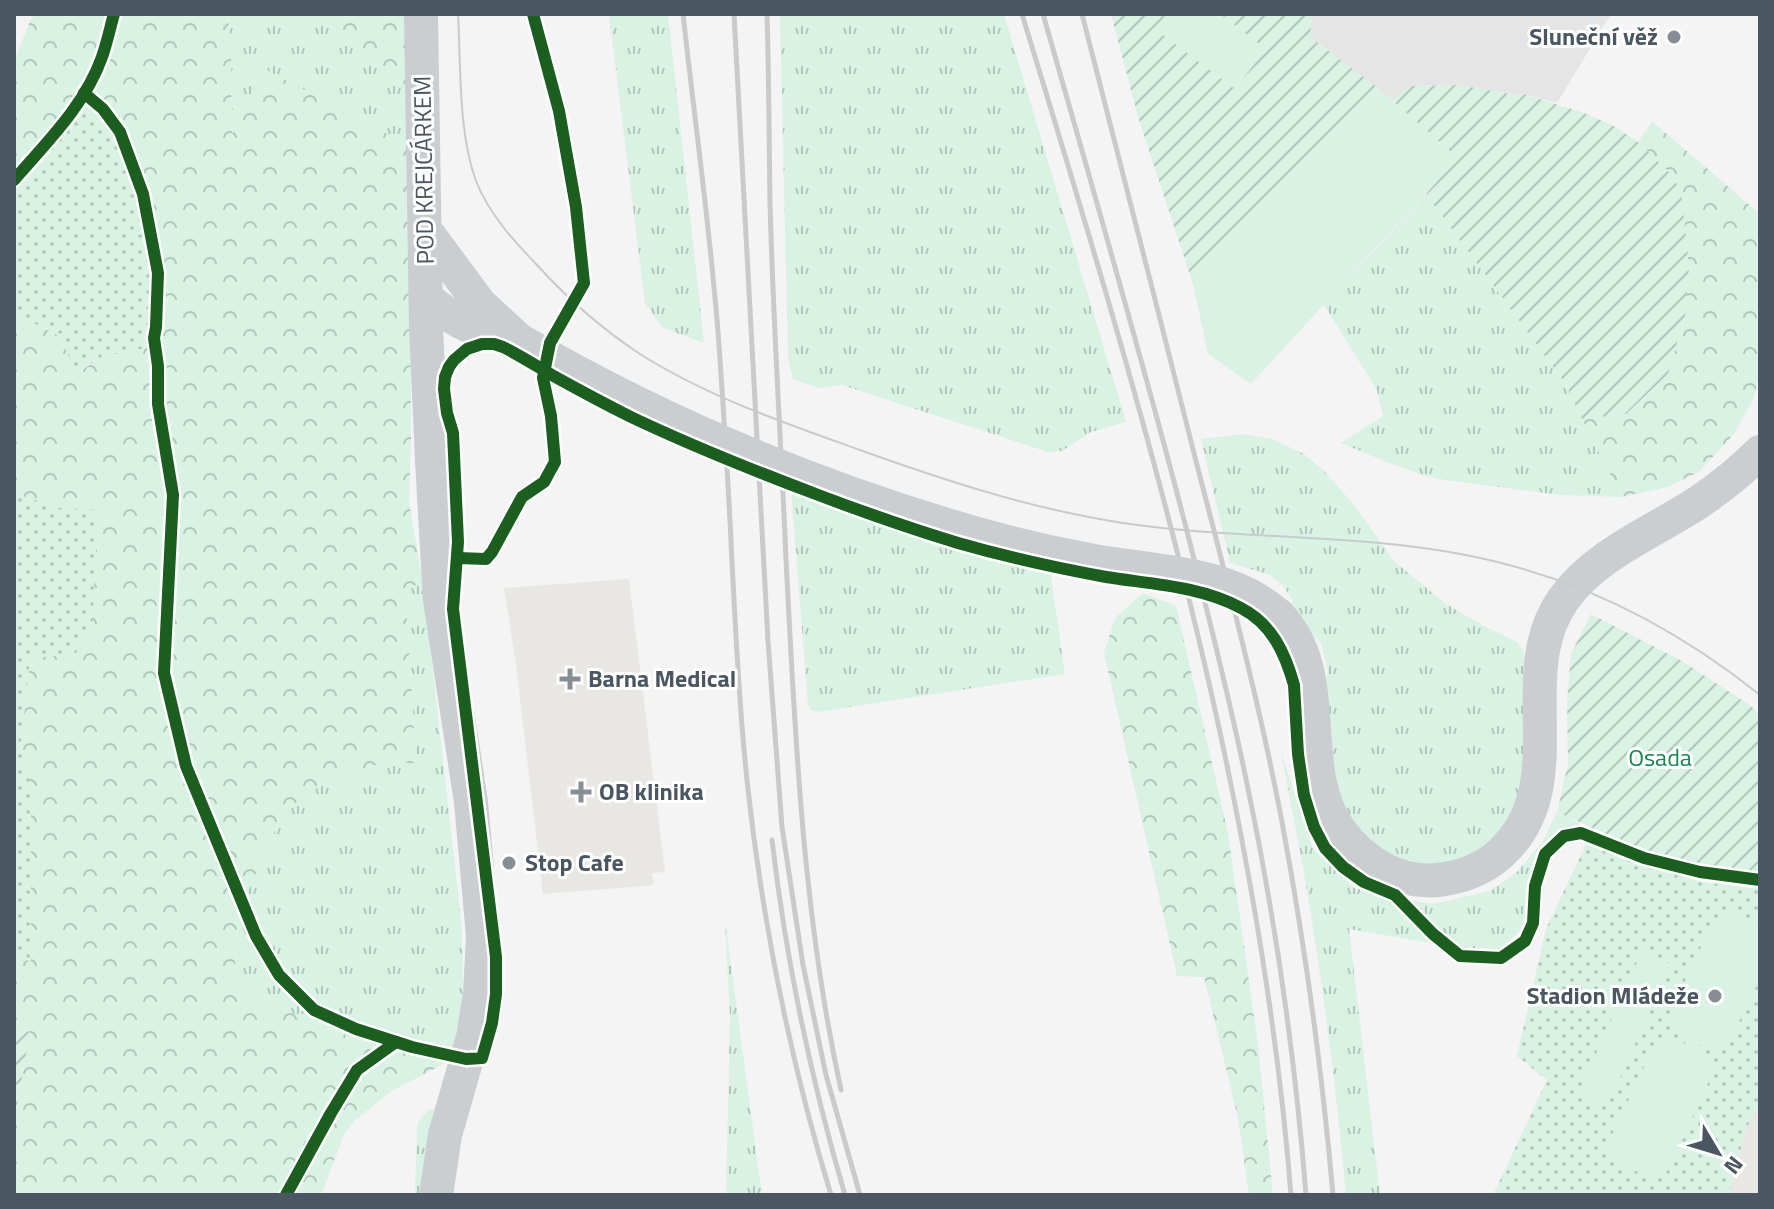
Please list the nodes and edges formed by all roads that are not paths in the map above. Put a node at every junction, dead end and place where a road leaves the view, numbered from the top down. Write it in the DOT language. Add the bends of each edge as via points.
graph roads {
  1 [pos="421,14"];
  2 [pos="426,231"];
  3 [pos="428,312"];
  4 [pos="483,333"];
  5 [pos="519,340"];
  6 [pos="429,375"];
  7 [pos="1760,452"];
  8 [pos="436,1195"];
  1 -- 2 [label="main road, POD KREJCÁRKEM"];
  2 -- 3 [label="main road, POD KREJCÁRKEM"];
  2 -- 5 [label="main road" via="480,304"];
  3 -- 4 [label="main road"];
  3 -- 5 [label="main road" via="446,299"];
  3 -- 6 [label="main road, POD KREJCÁRKEM"];
  4 -- 5 [label="main road"];
  4 -- 6 [label="main road" via="459,338"];
  5 -- 7 [label="main road, bridge" via="657,414 869,499 1022,546 1187,576 1254,596 1278,615 1297,641 1308,672 1320,779 1341,833 1372,863 1398,876 1430,880 1482,867 1523,826 1540,767 1542,660 1563,600 1606,559 1700,502"];
  6 -- 8 [label="main road, POD KREJCÁRKEM" via="440,600 471,802 483,936 473,1037 445,1135"];
}
